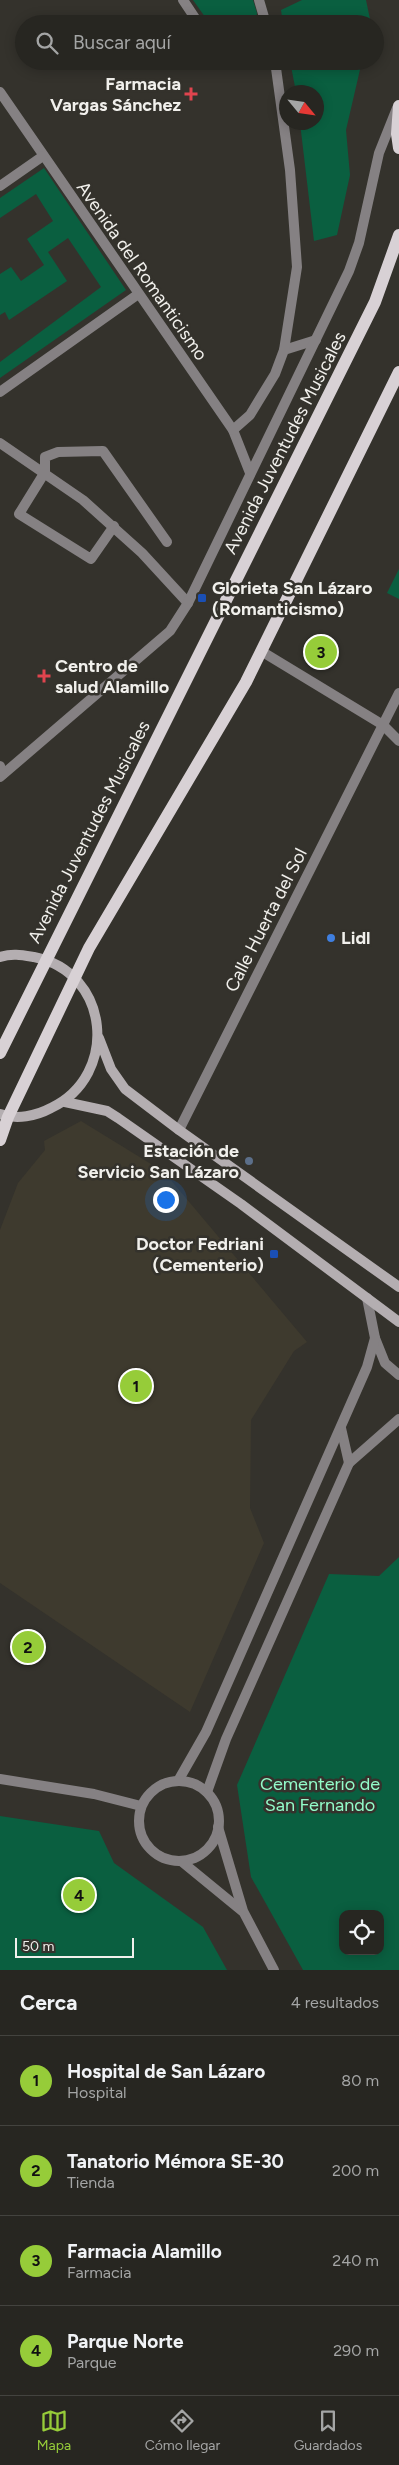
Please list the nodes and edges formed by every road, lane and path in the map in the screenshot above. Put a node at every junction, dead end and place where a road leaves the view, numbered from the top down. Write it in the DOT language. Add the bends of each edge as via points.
graph roads {
  1 [pos="183,0"];
  2 [pos="259,0"];
  3 [pos="193,15"];
  4 [pos="263,15"];
  5 [pos="276,70"];
  6 [pos="0,92"];
  7 [pos="399,104"];
  8 [pos="399,148"];
  9 [pos="43,156"];
  10 [pos="0,186"];
  11 [pos="399,235"];
  12 [pos="137,295"];
  13 [pos="316,340"];
  14 [pos="284,350"];
  15 [pos="399,372"];
  16 [pos="0,392"];
  17 [pos="232,430"];
  18 [pos="0,443"];
  19 [pos="45,472"];
  20 [pos="250,473"];
  21 [pos="114,526"];
  22 [pos="167,542"];
  23 [pos="188,603"];
  24 [pos="261,650"];
  25 [pos="399,693"];
  26 [pos="383,725"];
  27 [pos="399,741"];
  28 [pos="1,772"];
  29 [pos="2,955"];
  30 [pos="45,959"];
  31 [pos="76,979"];
  32 [pos="99,1038"];
  33 [pos="0,1053"];
  34 [pos="65,1102"];
  35 [pos="4,1116"];
  36 [pos="179,1130"];
  37 [pos="0,1140"];
  38 [pos="399,1287"];
  39 [pos="367,1298"];
  40 [pos="399,1322"];
  41 [pos="375,1338"];
  42 [pos="399,1375"];
  43 [pos="399,1419"];
  44 [pos="341,1428"];
  45 [pos="350,1463"];
  46 [pos="0,1779"];
  47 [pos="178,1781"];
  48 [pos="207,1792"];
  49 [pos="141,1806"];
  50 [pos="218,1827"];
  51 [pos="181,1861"];
  52 [pos="243,1911"];
  53 [pos="274,1970"];
  1 -- 3 [label="street"];
  2 -- 4 [label="street"];
  5 -- 14 [label="street" via="290,170 297,267"];
  6 -- 9 [label="street, Avenida del Romanticismo"];
  7 -- 8 [label="main road"];
  7 -- 13 [label="street, Avenida Juventudes Musicales" via="379,153 359,243"];
  9 -- 10 [label="street"];
  9 -- 12 [label="street, Avenida del Romanticismo"];
  11 -- 30 [label="main road, Avenida Juventudes Musicales" via="375,302"];
  12 -- 16 [label="street"];
  12 -- 17 [label="street, Avenida del Romanticismo"];
  13 -- 14 [label="street"];
  13 -- 20 [label="street, Avenida Juventudes Musicales"];
  14 -- 17 [label="street" via="275,374 250,415"];
  15 -- 24 [label="main road"];
  17 -- 20 [label="street, Avenida del Romanticismo"];
  18 -- 19 [label="street"];
  19 -- 21 [label="street"];
  19 -- 21 [label="street" via="19,514 92,559"];
  19 -- 22 [label="street" via="45,457 58,452 103,451"];
  20 -- 23 [label="street, Avenida Juventudes Musicales"];
  21 -- 23 [label="street"];
  23 -- 28 [label="street, Avenida Juventudes Musicales" via="170,631"];
  24 -- 26 [label="street"];
  24 -- 31 [label="main road" via="246,682 90,948"];
  25 -- 26 [label="street, Calle Huerta del Sol"];
  26 -- 27 [label="street"];
  26 -- 36 [label="street, Calle Huerta del Sol"];
  29 -- 30 [label="main road"];
  30 -- 31 [label="main road"];
  30 -- 33 [label="main road, Avenida Juventudes Musicales"];
  31 -- 32 [label="main road" via="90,1000"];
  31 -- 35 [label="main road"];
  32 -- 34 [label="main road" via="86,1079"];
  32 -- 36 [label="main road" via="111,1069 125,1089"];
  34 -- 35 [label="main road" via="38,1115"];
  34 -- 39 [label="main road" via="107,1111 118,1118"];
  35 -- 37 [label="main road"];
  36 -- 38 [label="main road"];
  39 -- 40 [label="main road"];
  39 -- 41 [label="street"];
  41 -- 42 [label="street" via="385,1363"];
  41 -- 44 [label="street" via="367,1367"];
  43 -- 45 [label="street"];
  44 -- 45 [label="street"];
  44 -- 47 [label="street" via="206,1732"];
  45 -- 48 [label="street" via="226,1739"];
  46 -- 49 [label="street" via="94,1794"];
  47 -- 48 [label="street"];
  47 -- 49 [label="street" via="156,1788"];
  48 -- 50 [label="street" via="218,1814"];
  49 -- 51 [label="street" via="140,1833 146,1845 168,1860"];
  50 -- 51 [label="street" via="206,1851"];
  50 -- 52 [label="street"];
  51 -- 52 [label="street"];
  52 -- 53 [label="street"];
}
